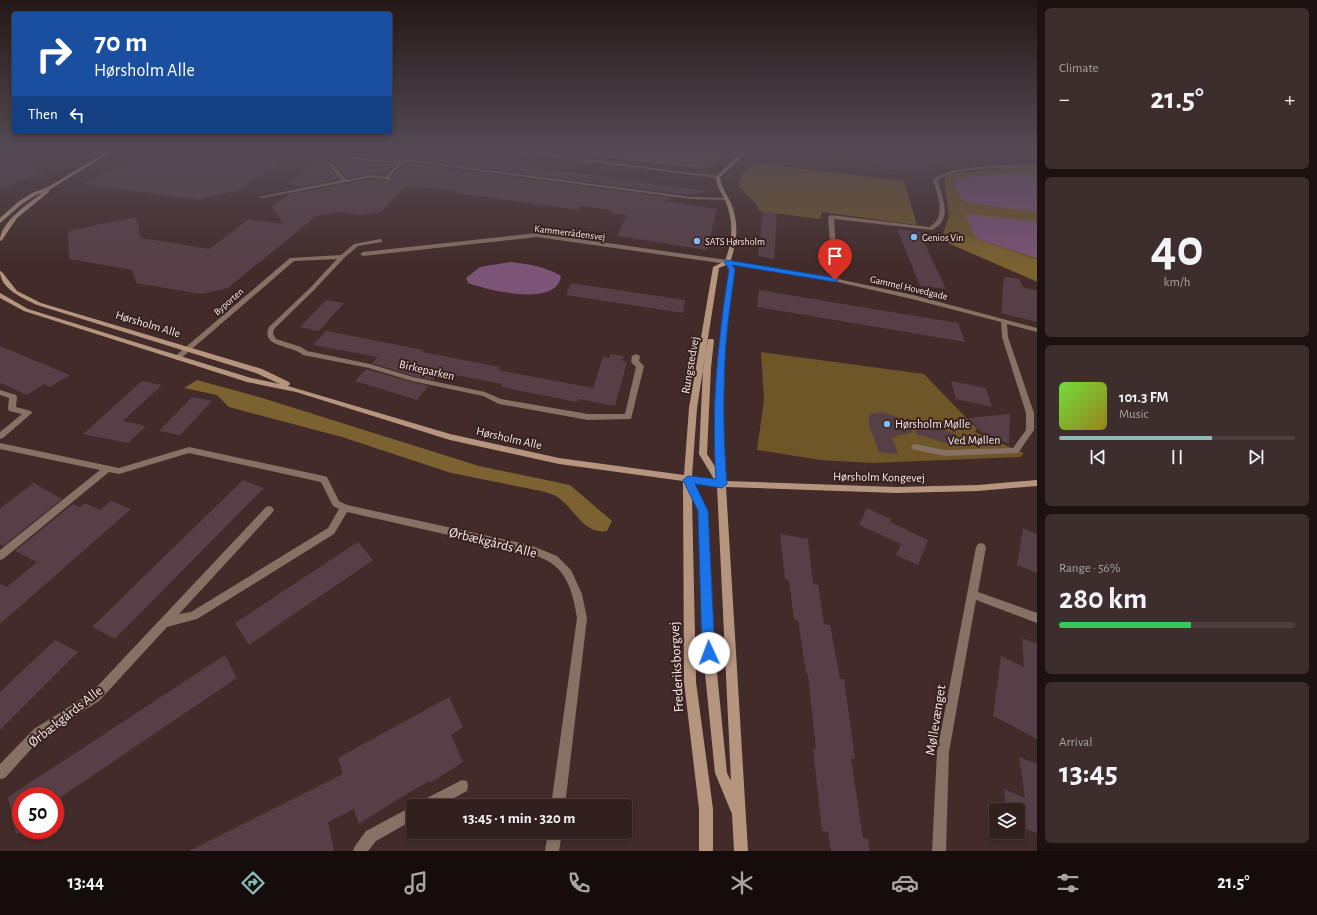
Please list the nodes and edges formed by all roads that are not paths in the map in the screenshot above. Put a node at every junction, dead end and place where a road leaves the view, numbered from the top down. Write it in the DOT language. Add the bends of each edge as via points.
graph roads {
  1 [pos="48,189"];
  2 [pos="49,189"];
  3 [pos="305,189"];
  4 [pos="621,189"];
  5 [pos="721,189"];
  6 [pos="938,189"];
  7 [pos="261,197"];
  8 [pos="726,199"];
  9 [pos="0,221"];
  10 [pos="0,239"];
  11 [pos="380,241"];
  12 [pos="363,254"];
  13 [pos="342,256"];
  14 [pos="727,262"];
  15 [pos="0,273"];
  16 [pos="835,280"];
  17 [pos="0,295"];
  18 [pos="710,308"];
  19 [pos="1004,320"];
  20 [pos="1037,330"];
  21 [pos="188,348"];
  22 [pos="636,356"];
  23 [pos="177,358"];
  24 [pos="297,390"];
  25 [pos="0,392"];
  26 [pos="0,436"];
  27 [pos="0,446"];
  28 [pos="915,447"];
  29 [pos="107,469"];
  30 [pos="688,480"];
  31 [pos="1037,483"];
  32 [pos="722,484"];
  33 [pos="345,508"];
  34 [pos="269,510"];
  35 [pos="981,547"];
  36 [pos="0,556"];
  37 [pos="972,594"];
  38 [pos="1037,618"];
  39 [pos="163,623"];
  40 [pos="0,773"];
  41 [pos="462,786"];
  42 [pos="439,799"];
  43 [pos="559,799"];
  44 [pos="739,814"];
  45 [pos="406,817"];
  46 [pos="554,839"];
  47 [pos="360,851"];
  48 [pos="552,851"];
  49 [pos="706,851"];
  50 [pos="741,851"];
  51 [pos="939,851"];
  1 -- 9 [label="main road" via="20,203"];
  2 -- 10 [label="main road" via="15,217"];
  3 -- 7 [label="street"];
  4 -- 8 [label="street" via="691,198"];
  5 -- 8 [label="main road, Rungstedvej"];
  6 -- 16 [label="street" via="943,206 940,222 930,229 831,217"];
  8 -- 14 [label="main road, Rungstedvej" via="735,225 733,249"];
  11 -- 13 [label="street" via="356,245"];
  12 -- 14 [label="street, Kammerrådensvej" via="537,235"];
  13 -- 21 [label="street, Byporten" via="292,259"];
  13 -- 22 [label="street, Birkeparken" via="271,328 270,339 275,343 298,348 305,353 485,394 499,401 588,417 628,416 640,366 635,362"];
  14 -- 16 [label="street, Gammel Hovedgade"];
  14 -- 18 [label="main road, Rungstedvej" via="716,267"];
  14 -- 32 [label="main road, Rungstedvej" via="732,269 722,341 719,456"];
  15 -- 21 [label="main road, Hørsholm Alle" via="15,292 39,304"];
  16 -- 19 [label="street, Gammel Hovedgade"];
  17 -- 23 [label="main road, Hørsholm Alle" via="26,310"];
  18 -- 30 [label="main road, Rungstedvej" via="693,408"];
  18 -- 32 [label="main road" via="713,325 706,368 703,454"];
  19 -- 20 [label="street, Gammel Hovedgade"];
  19 -- 28 [label="street, Ved Møllen" via="1005,337 1030,413 1030,430 1015,451 945,453"];
  21 -- 23 [label="street, Byporten"];
  21 -- 24 [label="main road, Hørsholm Alle" via="259,371"];
  23 -- 24 [label="main road, Hørsholm Alle" via="250,380"];
  24 -- 30 [label="main road, Hørsholm Alle" via="458,439 559,461"];
  25 -- 26 [label="street" via="13,397 12,409 28,414"];
  27 -- 29 [label="street"];
  29 -- 33 [label="street" via="122,471 189,450 324,479 336,503"];
  29 -- 36 [label="street"];
  30 -- 32 [label="main road, Hørsholm Alle"];
  30 -- 44 [label="main road" via="703,511 709,653 721,773"];
  30 -- 49 [label="main road, Frederiksborgvej" via="690,682 706,809"];
  31 -- 32 [label="main road, Hørsholm Kongevej" via="978,488 896,490"];
  32 -- 44 [label="main road"];
  33 -- 39 [label="street" via="331,530 193,616"];
  33 -- 43 [label="street, Ørbækgårds Alle" via="530,549 556,561 568,574 578,593 582,618"];
  34 -- 39 [label="street, Ørbækgårds Alle"];
  35 -- 37 [label="street, Møllevænget"];
  37 -- 38 [label="street"];
  37 -- 51 [label="street, Møllevænget" via="943,752"];
  39 -- 40 [label="street, Ørbækgårds Alle" via="95,697 38,733"];
  41 -- 42 [label="street"];
  44 -- 50 [label="main road"];
  45 -- 47 [label="street" via="372,836"];
  46 -- 48 [label="street"];
}
